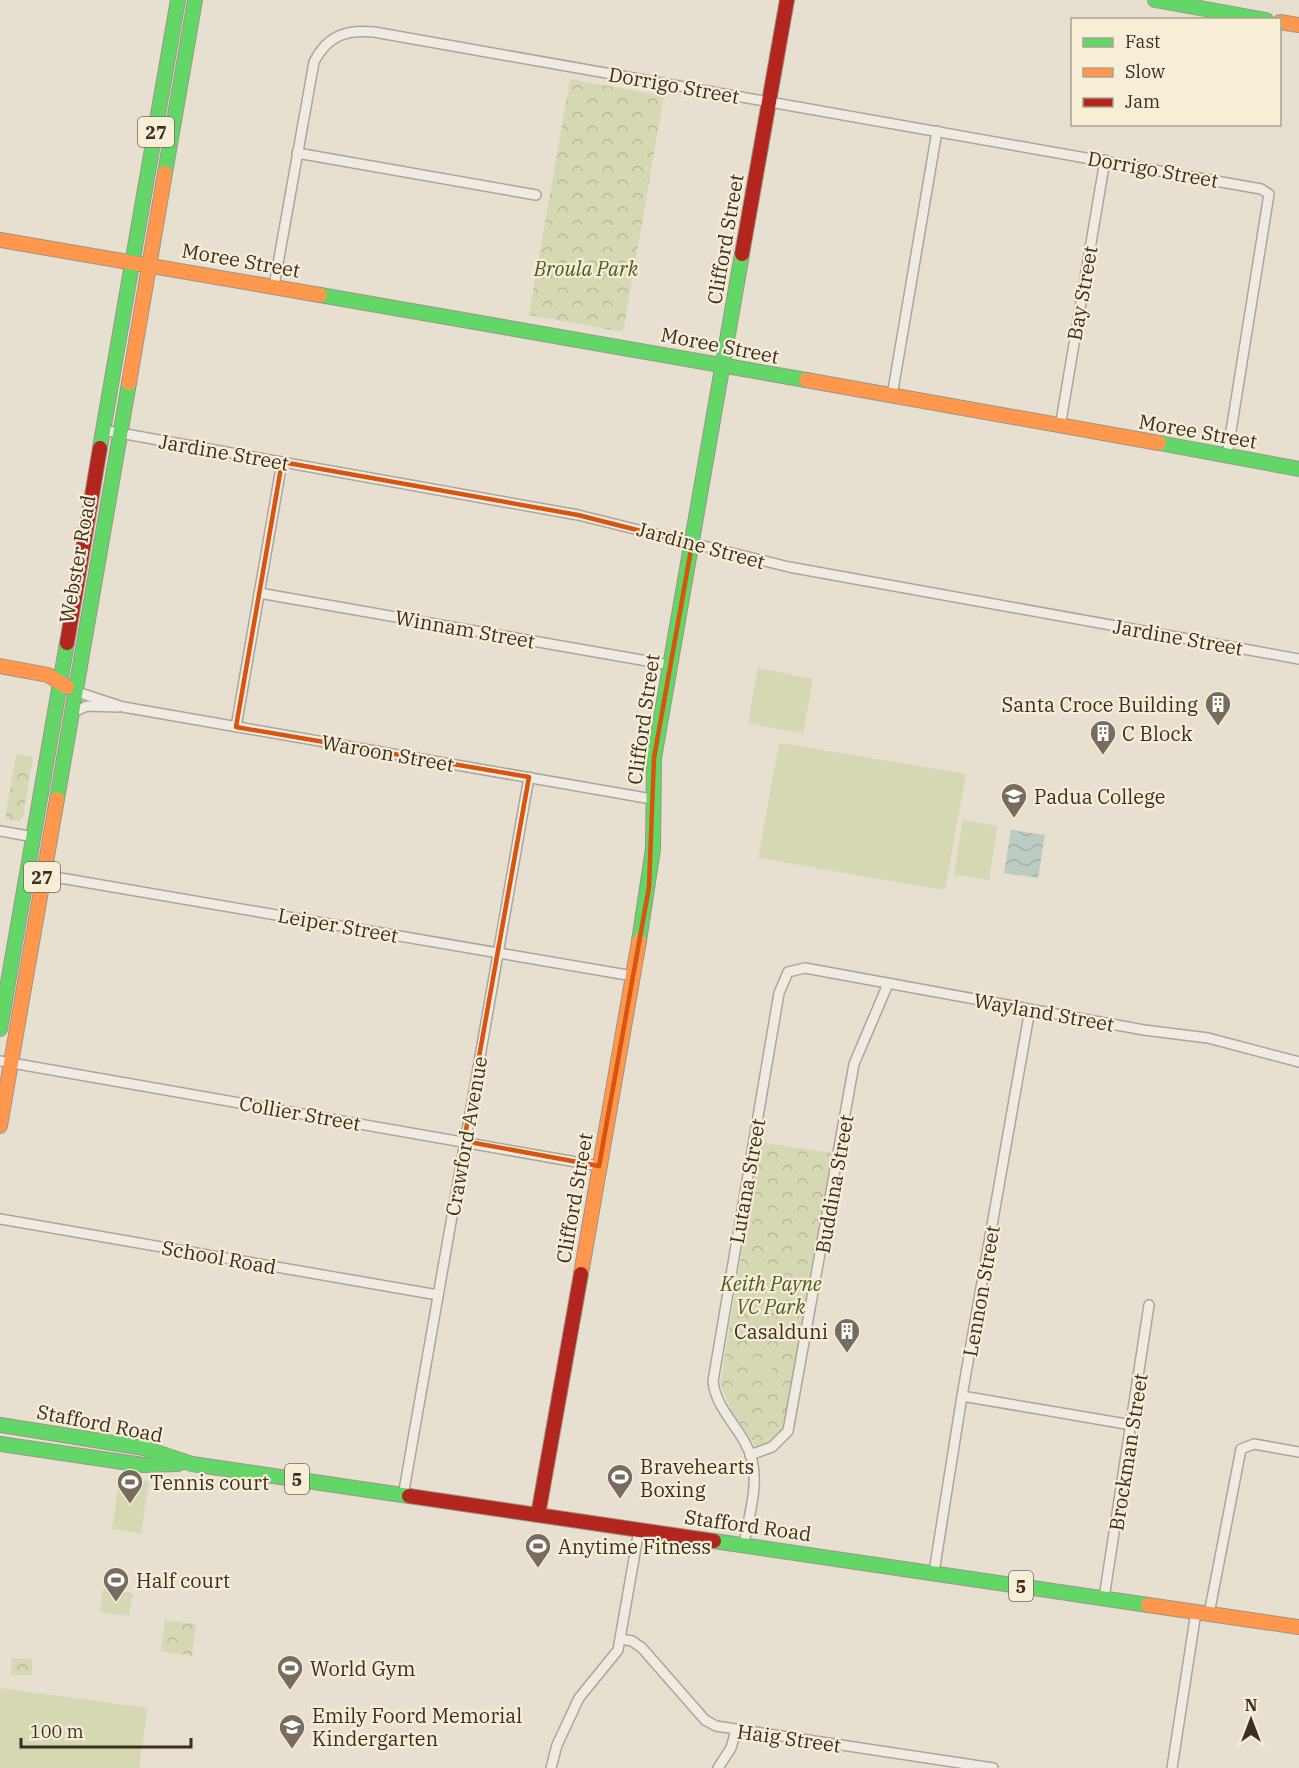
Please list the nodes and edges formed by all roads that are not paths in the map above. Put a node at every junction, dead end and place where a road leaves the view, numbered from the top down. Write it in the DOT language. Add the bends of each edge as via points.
graph roads {
  1 [pos="176,0"];
  2 [pos="787,0"];
  3 [pos="1155,0"];
  4 [pos="195,2"];
  5 [pos="1255,18"];
  6 [pos="1281,22"];
  7 [pos="1299,25"];
  8 [pos="769,101"];
  9 [pos="937,131"];
  10 [pos="297,153"];
  11 [pos="1105,160"];
  12 [pos="536,195"];
  13 [pos="0,240"];
  14 [pos="132,262"];
  15 [pos="149,265"];
  16 [pos="274,286"];
  17 [pos="723,365"];
  18 [pos="892,396"];
  19 [pos="1060,427"];
  20 [pos="103,430"];
  21 [pos="119,433"];
  22 [pos="1227,456"];
  23 [pos="282,462"];
  24 [pos="1299,469"];
  25 [pos="692,544"];
  26 [pos="259,593"];
  27 [pos="1299,658"];
  28 [pos="670,665"];
  29 [pos="0,666"];
  30 [pos="59,681"];
  31 [pos="74,691"];
  32 [pos="123,707"];
  33 [pos="70,713"];
  34 [pos="236,727"];
  35 [pos="529,777"];
  36 [pos="652,800"];
  37 [pos="0,831"];
  38 [pos="33,837"];
  39 [pos="43,874"];
  40 [pos="498,953"];
  41 [pos="788,972"];
  42 [pos="633,976"];
  43 [pos="888,984"];
  44 [pos="1030,1010"];
  45 [pos="0,1029"];
  46 [pos="5,1061"];
  47 [pos="1299,1062"];
  48 [pos="0,1126"];
  49 [pos="464,1141"];
  50 [pos="599,1166"];
  51 [pos="0,1219"];
  52 [pos="438,1295"];
  53 [pos="1149,1305"];
  54 [pos="962,1396"];
  55 [pos="0,1425"];
  56 [pos="1132,1425"];
  57 [pos="0,1444"];
  58 [pos="1299,1452"];
  59 [pos="750,1455"];
  60 [pos="192,1464"];
  61 [pos="403,1496"];
  62 [pos="538,1515"];
  63 [pos="639,1530"];
  64 [pos="744,1544"];
  65 [pos="934,1572"];
  66 [pos="1104,1598"];
  67 [pos="1202,1613"];
  68 [pos="1299,1627"];
  69 [pos="621,1639"];
  70 [pos="736,1730"];
  71 [pos="966,1766"];
  72 [pos="551,1768"];
  73 [pos="718,1768"];
  74 [pos="993,1768"];
  75 [pos="1172,1768"];
  1 -- 4 [label="street"];
  1 -- 14 [label="main road, Webster Road / 27"];
  2 -- 8 [label="main road, Clifford Street"];
  3 -- 5 [label="main road"];
  4 -- 15 [label="main road, Webster Road / 27"];
  6 -- 7 [label="main road"];
  8 -- 9 [label="street, Dorrigo Street"];
  8 -- 10 [label="street, Dorrigo Street" via="374,32 348,32 327,42 314,62"];
  8 -- 17 [label="main road, Clifford Street"];
  9 -- 11 [label="street, Dorrigo Street"];
  9 -- 18 [label="street"];
  10 -- 12 [label="street"];
  10 -- 16 [label="street, Dorrigo Street"];
  11 -- 19 [label="street, Bay Street"];
  11 -- 22 [label="street, Dorrigo Street" via="1261,189 1269,195"];
  13 -- 14 [label="main road, Moree Street"];
  14 -- 15 [label="main road, Moree Street"];
  14 -- 20 [label="main road, Webster Road / 27"];
  15 -- 16 [label="main road, Moree Street"];
  15 -- 21 [label="main road, Webster Road / 27"];
  16 -- 17 [label="main road, Moree Street"];
  17 -- 18 [label="main road, Moree Street"];
  17 -- 25 [label="main road, Clifford Street"];
  18 -- 19 [label="main road, Moree Street"];
  19 -- 22 [label="main road, Moree Street"];
  20 -- 21 [label="street, Jardine Street"];
  20 -- 30 [label="main road, Webster Road / 27"];
  21 -- 23 [label="street, Jardine Street"];
  21 -- 31 [label="main road, Webster Road / 27"];
  22 -- 24 [label="main road, Moree Street"];
  23 -- 25 [label="street, Jardine Street" via="609,521"];
  23 -- 26 [label="street"];
  25 -- 27 [label="street, Jardine Street" via="834,576"];
  25 -- 28 [label="main road, Clifford Street"];
  26 -- 28 [label="street, Winnam Street"];
  26 -- 34 [label="street"];
  28 -- 36 [label="main road, Clifford Street" via="654,758"];
  29 -- 30 [label="main road" via="45,674"];
  30 -- 31 [label="main road"];
  30 -- 38 [label="main road, Webster Road / 27"];
  31 -- 32 [label="street, Waroon Street"];
  31 -- 33 [label="main road, Webster Road / 27"];
  32 -- 33 [label="street, Waroon Street" via="87,706"];
  32 -- 34 [label="street, Waroon Street"];
  33 -- 39 [label="main road, Webster Road / 27"];
  34 -- 35 [label="street, Waroon Street"];
  35 -- 36 [label="street, Waroon Street"];
  35 -- 40 [label="street, Crawford Avenue"];
  36 -- 42 [label="main road, Clifford Street" via="652,865"];
  37 -- 38 [label="street"];
  38 -- 45 [label="main road, Webster Road / 27"];
  39 -- 40 [label="street, Leiper Street"];
  39 -- 46 [label="main road, Webster Road / 27"];
  40 -- 42 [label="street, Leiper Street"];
  40 -- 49 [label="street, Crawford Avenue"];
  41 -- 43 [label="street, Wayland Street" via="805,968"];
  41 -- 59 [label="street, Lutana Street" via="779,993 713,1381 718,1402"];
  42 -- 50 [label="main road, Clifford Street"];
  43 -- 44 [label="street, Wayland Street"];
  43 -- 59 [label="street, Buddina Street" via="854,1064 788,1431 772,1448"];
  44 -- 47 [label="street, Wayland Street" via="1208,1038"];
  44 -- 54 [label="street, Lennon Street"];
  46 -- 48 [label="main road, Webster Road / 27"];
  46 -- 49 [label="street, Collier Street"];
  49 -- 50 [label="street, Collier Street"];
  49 -- 52 [label="street, Crawford Avenue"];
  50 -- 62 [label="main road, Clifford Street"];
  51 -- 52 [label="street, School Road"];
  52 -- 61 [label="street, Crawford Avenue"];
  53 -- 56 [label="street, Brockman Street"];
  54 -- 56 [label="street"];
  54 -- 65 [label="street, Lennon Street"];
  55 -- 60 [label="main road, Stafford Road / 5" via="144,1448"];
  56 -- 66 [label="street, Brockman Street"];
  57 -- 60 [label="main road, Stafford Road / 5" via="143,1465"];
  58 -- 67 [label="street" via="1254,1444 1241,1449"];
  59 -- 64 [label="street" via="754,1482"];
  60 -- 61 [label="main road, Stafford Road / 5"];
  61 -- 62 [label="main road, Stafford Road / 5"];
  62 -- 63 [label="main road, Stafford Road / 5"];
  63 -- 64 [label="main road, Stafford Road / 5"];
  63 -- 69 [label="street"];
  64 -- 65 [label="main road, Stafford Road / 5"];
  65 -- 66 [label="main road, Stafford Road / 5"];
  66 -- 67 [label="main road, Stafford Road / 5"];
  67 -- 68 [label="main road, Stafford Road / 5"];
  67 -- 75 [label="street"];
  69 -- 70 [label="street, Haig Street" via="642,1648 708,1723"];
  69 -- 72 [label="street" via="615,1654 579,1698"];
  70 -- 71 [label="street, Haig Street"];
  70 -- 73 [label="street" via="731,1748"];
  71 -- 74 [label="street, Haig Street"];
}
